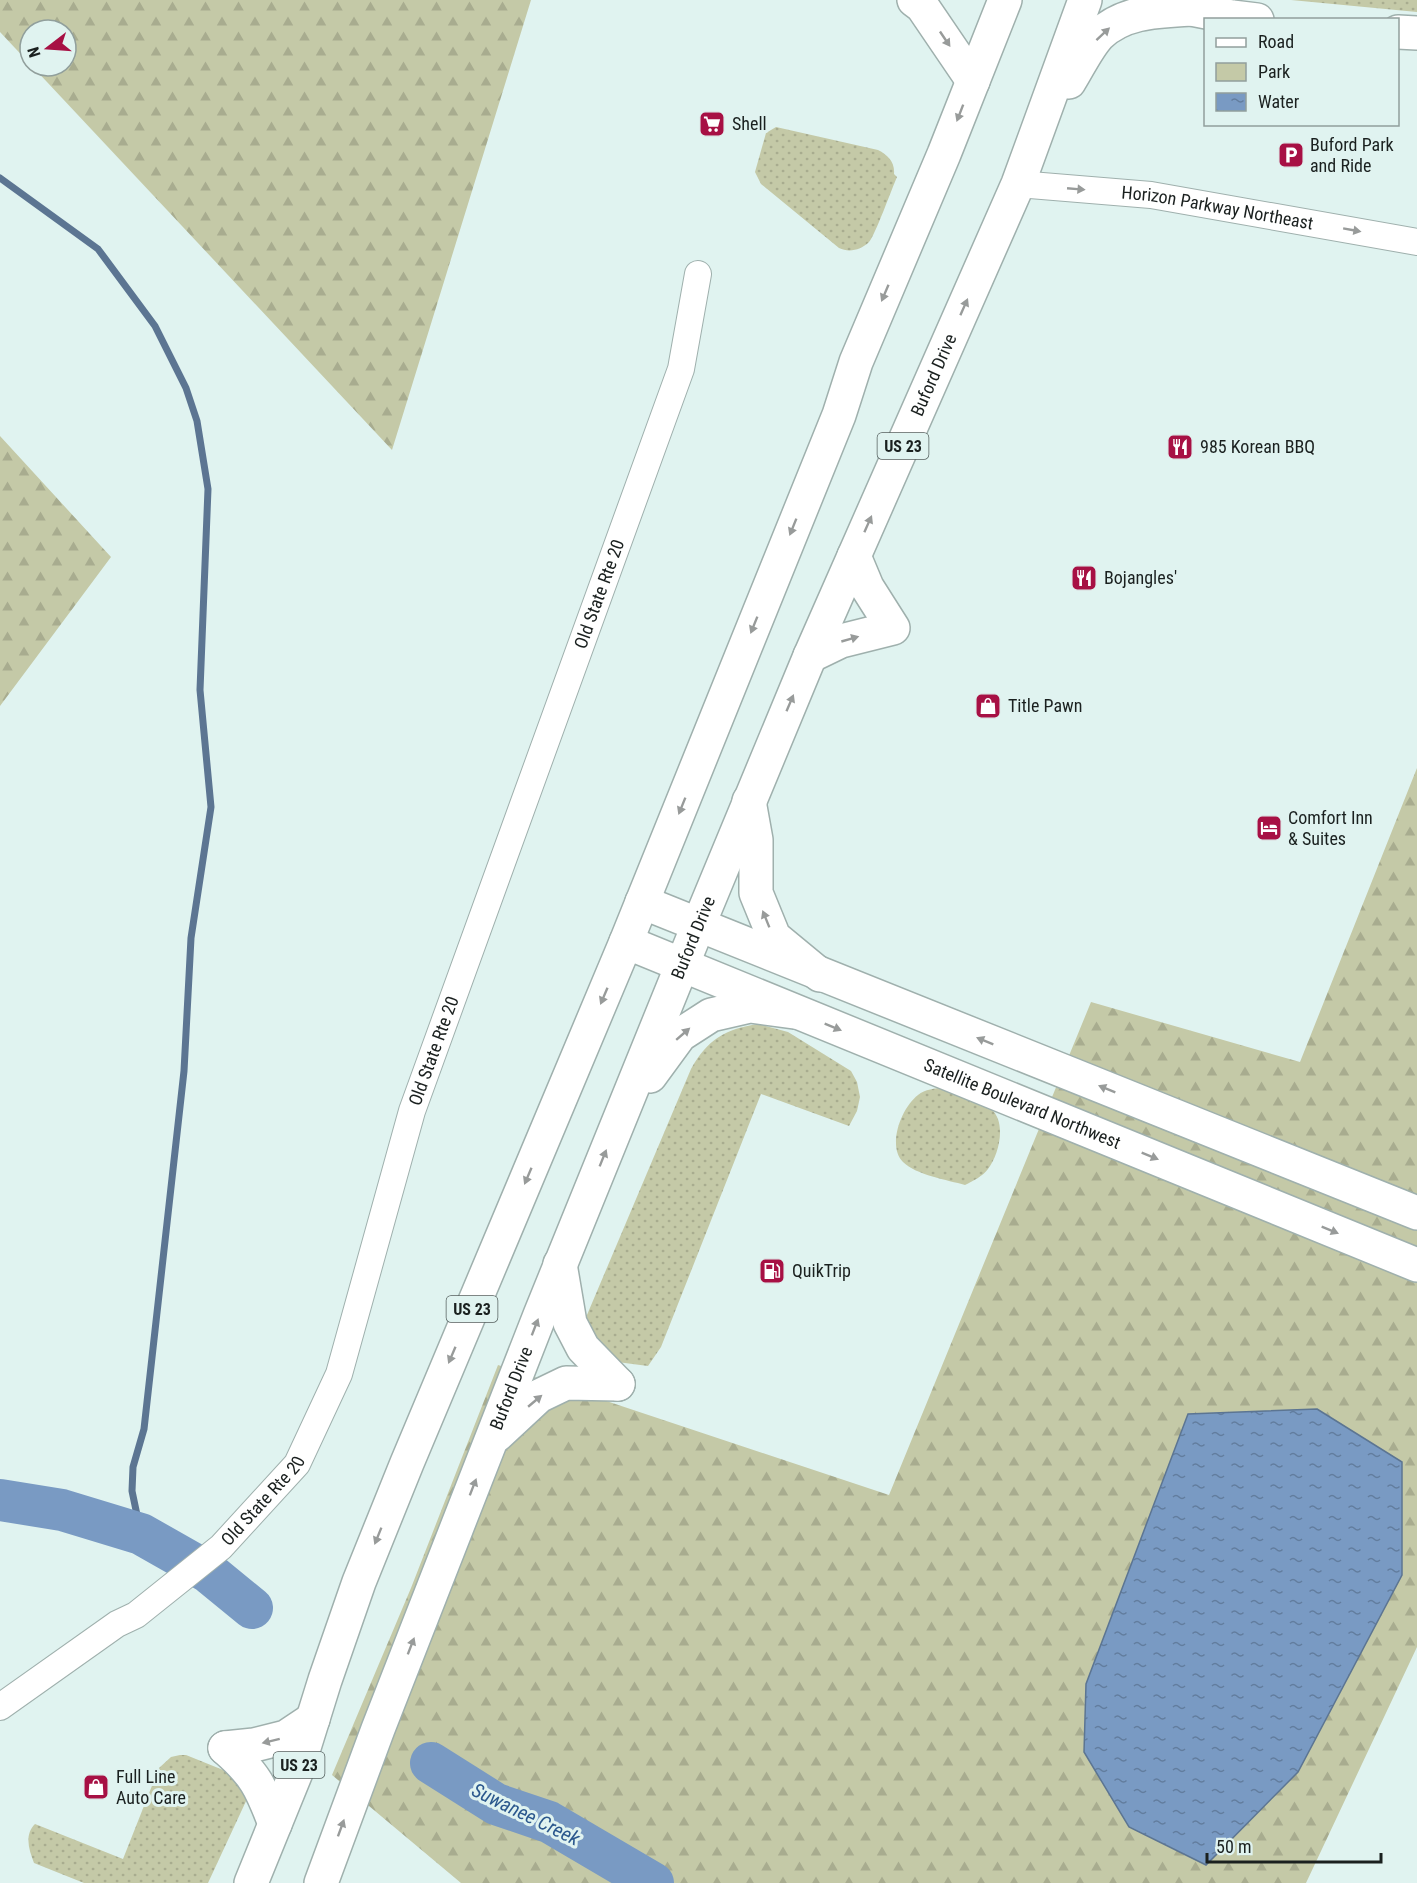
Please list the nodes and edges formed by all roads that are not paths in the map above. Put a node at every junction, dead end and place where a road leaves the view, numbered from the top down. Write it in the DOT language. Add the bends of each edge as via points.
graph roads {
  1 [pos="914,0"];
  2 [pos="1005,0"];
  3 [pos="1084,0"];
  4 [pos="1149,0"];
  5 [pos="1191,9"];
  6 [pos="1241,18"];
  7 [pos="973,81"];
  8 [pos="1035,135"];
  9 [pos="1018,184"];
  10 [pos="1417,242"];
  11 [pos="698,274"];
  12 [pos="854,556"];
  13 [pos="810,656"];
  14 [pos="749,801"];
  15 [pos="642,902"];
  16 [pos="698,926"];
  17 [pos="626,942"];
  18 [pos="681,966"];
  19 [pos="820,975"];
  20 [pos="794,1011"];
  21 [pos="622,1113"];
  22 [pos="1417,1213"];
  23 [pos="561,1264"];
  24 [pos="1417,1265"];
  25 [pos="491,1440"];
  26 [pos="0,1707"];
  27 [pos="313,1719"];
  28 [pos="270,1836"];
  29 [pos="231,1883"];
  30 [pos="251,1883"];
  31 [pos="321,1883"];
  1 -- 7 [label="main road, one-way"];
  2 -- 7 [label="main road, US 23"];
  3 -- 8 [label="main road, Buford Drive / US 23"];
  4 -- 5 [label="main road"];
  5 -- 6 [label="main road"];
  8 -- 5 [label="main road, one-way" via="1098,36 1115,23 1143,12"];
  7 -- 15 [label="main road, US 23, one-way" via="856,362 835,425"];
  8 -- 9 [label="main road, Buford Drive / US 23"];
  9 -- 10 [label="street, Horizon Parkway Northeast, one-way" via="1151,195"];
  12 -- 9 [label="main road, Buford Drive / US 23, one-way"];
  11 -- 26 [label="street, Old State Rte 20" via="681,369 412,1111 339,1374 297,1464 221,1547 136,1615 117,1624"];
  12 -- 13 [label="main road, Buford Drive / US 23"];
  13 -- 12 [label="main road, one-way" via="841,641 893,628 867,587"];
  14 -- 13 [label="main road, Buford Drive / US 23, one-way"];
  14 -- 16 [label="main road, Buford Drive / US 23"];
  19 -- 14 [label="main road, one-way" via="774,937 756,893 756,840"];
  15 -- 16 [label="main road"];
  15 -- 17 [label="main road, US 23"];
  16 -- 18 [label="main road, Buford Drive / US 23"];
  16 -- 19 [label="main road"];
  17 -- 18 [label="main road, Satellite Boulevard Northwest"];
  17 -- 27 [label="main road, US 23, one-way" via="359,1582"];
  18 -- 20 [label="main road, Satellite Boulevard Northwest"];
  18 -- 21 [label="main road, Buford Drive / US 23"];
  22 -- 19 [label="main road, one-way"];
  21 -- 20 [label="main road, one-way" via="680,1035 711,1015 750,1006"];
  20 -- 24 [label="main road, Satellite Boulevard Northwest, one-way"];
  23 -- 21 [label="main road, Buford Drive / US 23, one-way"];
  25 -- 23 [label="main road, Buford Drive / US 23, one-way"];
  25 -- 23 [label="main road, one-way" via="540,1396 566,1383 618,1384 583,1348 570,1323"];
  31 -- 25 [label="main road, Buford Drive / US 23, one-way"];
  27 -- 28 [label="main road, US 23"];
  27 -- 28 [label="main road, one-way" via="286,1737 225,1748 246,1767 263,1792"];
  28 -- 29 [label="main road"];
  28 -- 30 [label="main road, US 23"];
}
